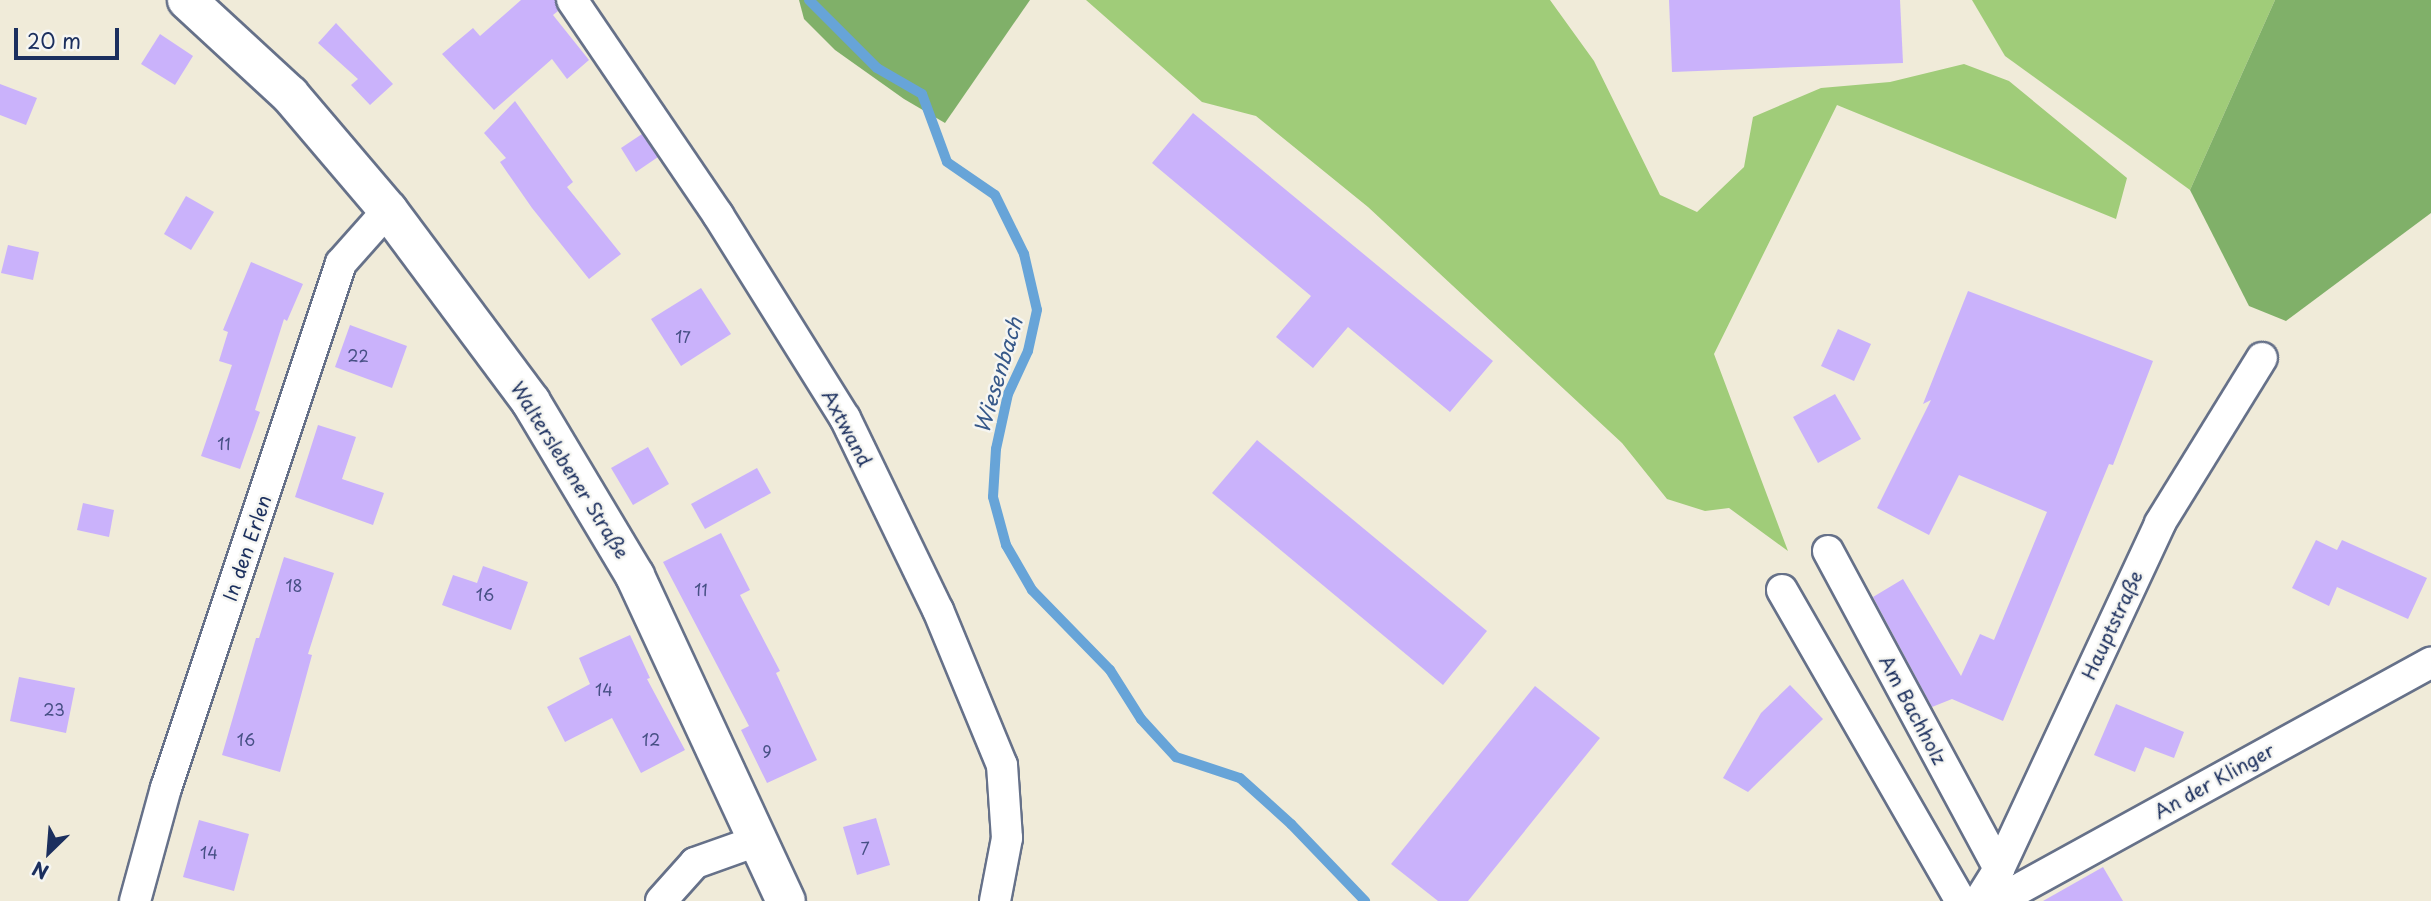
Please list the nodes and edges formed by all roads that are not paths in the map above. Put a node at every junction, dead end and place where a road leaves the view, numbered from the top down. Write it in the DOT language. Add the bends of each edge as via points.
graph roads {
  1 [pos="187,0"];
  2 [pos="572,0"];
  3 [pos="388,210"];
  4 [pos="2262,358"];
  5 [pos="1828,551"];
  6 [pos="1782,590"];
  7 [pos="2431,662"];
  8 [pos="760,840"];
  9 [pos="1999,869"];
  10 [pos="135,901"];
  11 [pos="662,901"];
  12 [pos="786,901"];
  13 [pos="995,901"];
  14 [pos="1961,901"];
  15 [pos="1979,901"];
  16 [pos="1997,901"];
  1 -- 3 [label="street, Walterslebener Straße" via="290,95"];
  2 -- 13 [label="street, Axtwand" via="718,215 845,418 938,610 1002,765 1007,838"];
  3 -- 8 [label="street, Walterslebener Straße" via="531,402 635,576"];
  3 -- 10 [label="street, In den Erlen" via="341,263 166,788"];
  4 -- 9 [label="street, Hauptstraße" via="2160,523"];
  5 -- 9 [label="street, Am Bachholz"];
  6 -- 14 [label="street"];
  7 -- 16 [label="street, An der Klinger"];
  8 -- 11 [label="street" via="695,863"];
  8 -- 12 [label="street, Walterslebener Straße"];
  9 -- 15 [label="street, Hauptstraße"];
}
